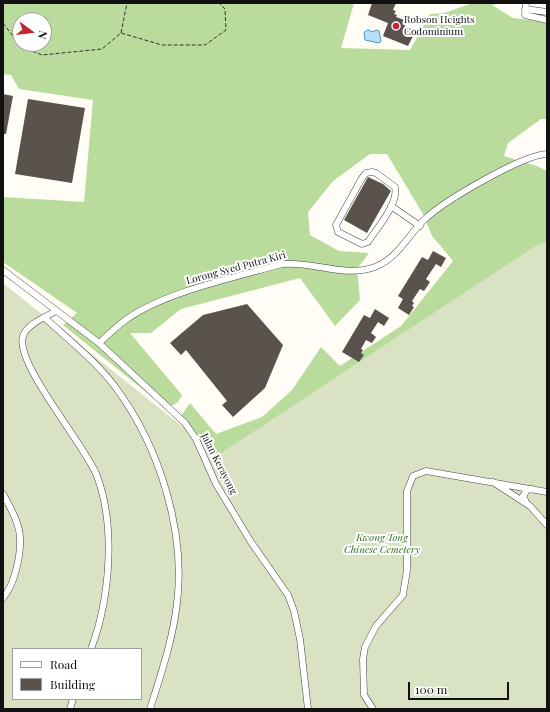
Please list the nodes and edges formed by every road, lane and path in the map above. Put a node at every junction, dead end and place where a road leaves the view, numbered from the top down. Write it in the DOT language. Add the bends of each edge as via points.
graph roads {
  1 [pos="127,3"];
  2 [pos="220,3"];
  3 [pos="526,6"];
  4 [pos="547,12"];
  5 [pos="547,20"];
  6 [pos="3,23"];
  7 [pos="121,33"];
  8 [pos="547,154"];
  9 [pos="391,206"];
  10 [pos="420,226"];
  11 [pos="3,270"];
  12 [pos="56,311"];
  13 [pos="45,318"];
  14 [pos="99,343"];
  15 [pos="490,480"];
  16 [pos="545,490"];
  17 [pos="3,494"];
  18 [pos="530,506"];
  19 [pos="547,525"];
  20 [pos="3,587"];
  21 [pos="5,596"];
  22 [pos="91,648"];
  23 [pos="150,709"];
  24 [pos="308,709"];
  25 [pos="373,709"];
  1 -- 7 [label="path"];
  2 -- 7 [label="path" via="225,9 226,30 205,45 162,44"];
  3 -- 4 [label="street"];
  3 -- 5 [label="street" via="526,16"];
  6 -- 7 [label="path" via="22,47 42,55 102,49"];
  8 -- 10 [label="street, Lorong Syed Putra Kiri" via="526,160 464,191 446,202"];
  9 -- 9 [label="street" via="366,244 338,232 336,226 366,173 376,173 395,187 396,193"];
  9 -- 10 [label="street"];
  10 -- 14 [label="street, Lorong Syed Putra Kiri" via="396,252 376,266 362,271 282,264 158,303 127,319"];
  11 -- 12 [label="street, Jalan Kerayong"];
  12 -- 13 [label="street"];
  12 -- 14 [label="street, Jalan Kerayong"];
  13 -- 22 [label="street" via="31,326 23,336 23,346 30,367 50,402 97,475 107,522 105,603"];
  13 -- 23 [label="street" via="97,365 116,388 154,454 164,484 173,521 178,570 177,603 170,644"];
  14 -- 24 [label="street, Jalan Kerayong" via="185,423 196,439 216,484 288,595 300,639"];
  15 -- 16 [label="street"];
  15 -- 18 [label="street"];
  15 -- 25 [label="street" via="426,471 413,476 407,491 407,570 403,595 376,626 365,647 364,695"];
  16 -- 18 [label="street" via="526,490 523,496"];
  17 -- 21 [label="street" via="16,520 20,536 13,577"];
  18 -- 19 [label="street"];
  20 -- 21 [label="street"];
}
